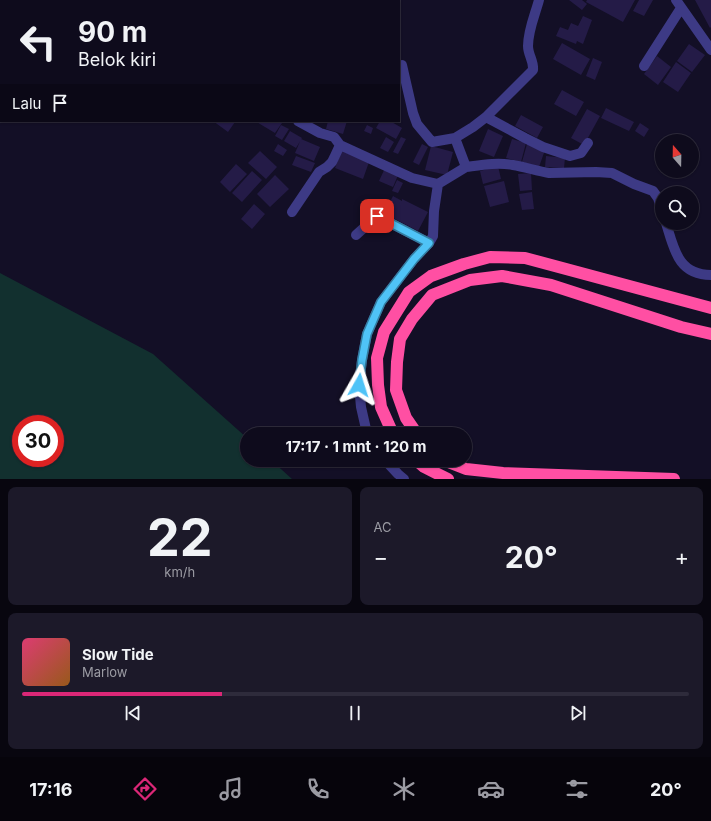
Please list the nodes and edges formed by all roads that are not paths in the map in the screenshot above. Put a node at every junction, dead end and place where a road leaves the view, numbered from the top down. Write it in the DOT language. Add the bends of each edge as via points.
graph roads {
  1 [pos="539,0"];
  2 [pos="679,4"];
  3 [pos="711,50"];
  4 [pos="402,65"];
  5 [pos="644,66"];
  6 [pos="486,117"];
  7 [pos="300,122"];
  8 [pos="455,138"];
  9 [pos="588,144"];
  10 [pos="340,145"];
  11 [pos="466,167"];
  12 [pos="438,184"];
  13 [pos="655,193"];
  14 [pos="292,212"];
  15 [pos="668,230"];
  16 [pos="356,235"];
  17 [pos="429,243"];
  18 [pos="711,275"];
  19 [pos="711,308"];
  20 [pos="711,334"];
  21 [pos="366,427"];
  22 [pos="390,427"];
  23 [pos="412,427"];
  24 [pos="393,467"];
  25 [pos="424,467"];
  26 [pos="461,467"];
  27 [pos="404,479"];
  28 [pos="448,479"];
  29 [pos="674,479"];
  1 -- 6 [label="street" via="528,34 528,52 534,70"];
  2 -- 3 [label="street"];
  2 -- 5 [label="street"];
  4 -- 8 [label="street" via="417,124 432,142"];
  6 -- 8 [label="street"];
  6 -- 9 [label="street" via="543,147 570,156 581,153"];
  7 -- 10 [label="street" via="334,137"];
  8 -- 11 [label="street"];
  10 -- 12 [label="street" via="412,178"];
  10 -- 14 [label="street" via="332,162 319,172"];
  11 -- 12 [label="street"];
  11 -- 13 [label="street" via="500,164 549,173 612,174"];
  12 -- 17 [label="street" via="433,236"];
  15 -- 18 [label="street" via="674,249 683,265 695,273"];
  16 -- 17 [label="street" via="377,216"];
  17 -- 21 [label="street" via="381,302 367,334 359,385"];
  19 -- 22 [label="highway" via="525,258 490,257 431,276 408,292 384,332 377,358 378,384 381,407"];
  20 -- 23 [label="highway" via="681,327 551,285 502,276 470,280 432,295 412,319 400,339 396,390 406,418"];
  24 -- 27 [label="street"];
  25 -- 28 [label="highway"];
  26 -- 29 [label="highway" via="503,473"];
}
